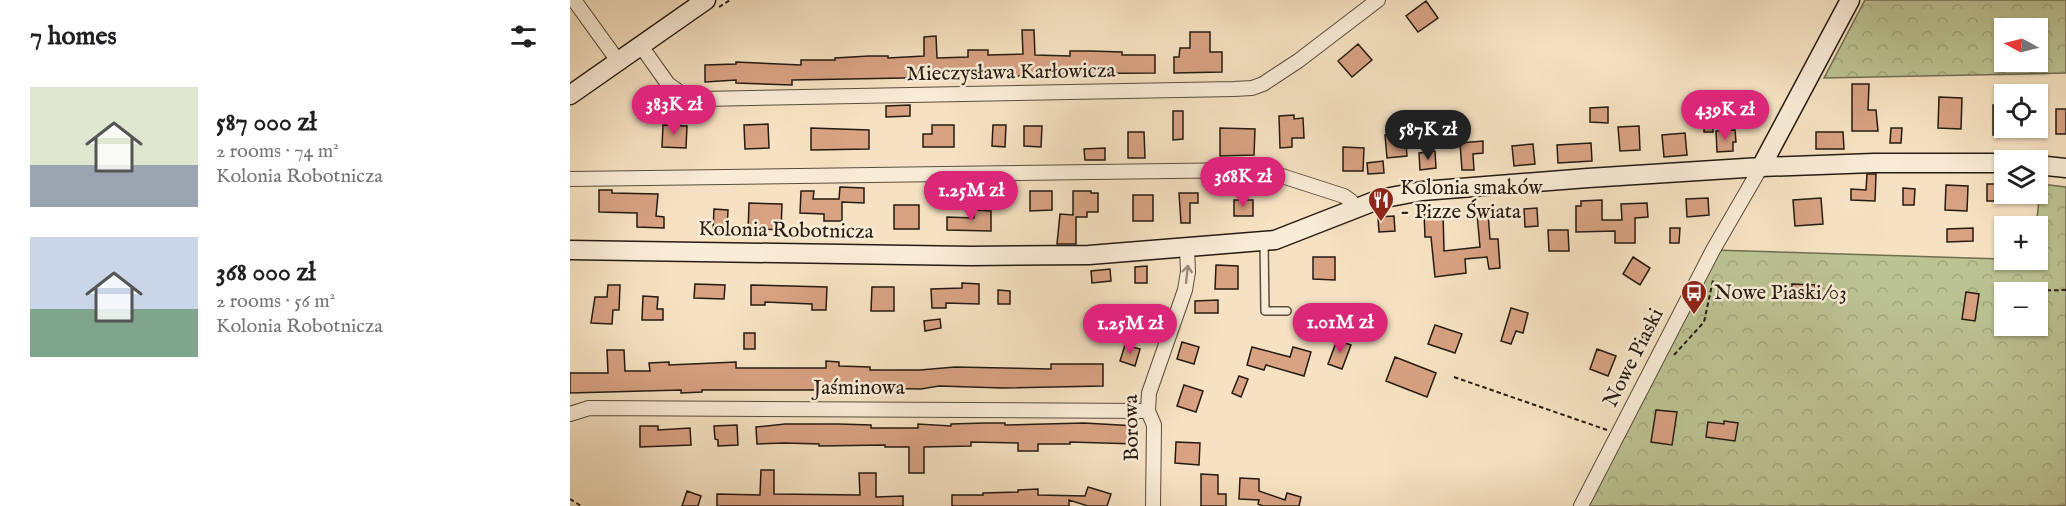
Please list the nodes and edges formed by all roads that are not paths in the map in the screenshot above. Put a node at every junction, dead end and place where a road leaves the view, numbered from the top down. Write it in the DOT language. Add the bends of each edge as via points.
graph roads {
  1 [pos="574,0"];
  2 [pos="706,0"];
  3 [pos="1378,0"];
  4 [pos="1850,0"];
  5 [pos="641,46"];
  6 [pos="618,61"];
  7 [pos="570,95"];
  8 [pos="1994,163"];
  9 [pos="2048,166"];
  10 [pos="1761,167"];
  11 [pos="2066,168"];
  12 [pos="570,179"];
  13 [pos="1355,208"];
  14 [pos="1264,242"];
  15 [pos="1187,248"];
  16 [pos="570,250"];
  17 [pos="1287,311"];
  18 [pos="1148,411"];
  19 [pos="570,414"];
  20 [pos="1153,506"];
  21 [pos="1581,506"];
  1 -- 6 [label="street"];
  2 -- 5 [label="street"];
  3 -- 5 [label="street, Mieczysława Karłowicza" via="1298,61 1252,88 701,99 682,94 668,84"];
  4 -- 10 [label="street"];
  5 -- 6 [label="street"];
  6 -- 7 [label="street"];
  8 -- 10 [label="street, Kolonia Robotnicza" via="1874,162"];
  9 -- 11 [label="street"];
  10 -- 13 [label="street, Kolonia Robotnicza" via="1422,191"];
  10 -- 21 [label="street, Nowe Piaski" via="1713,250"];
  12 -- 13 [label="street" via="1248,170 1282,176 1344,196"];
  13 -- 14 [label="street, Kolonia Robotnicza"];
  14 -- 15 [label="street, Kolonia Robotnicza"];
  14 -- 17 [label="lane" via="1265,311"];
  15 -- 16 [label="street, Kolonia Robotnicza" via="1043,257"];
  18 -- 15 [label="street, Borowa, one-way" via="1149,393 1185,290"];
  18 -- 19 [label="street, Jaśminowa" via="589,408"];
  18 -- 20 [label="street, Borowa" via="1154,425"];
}
